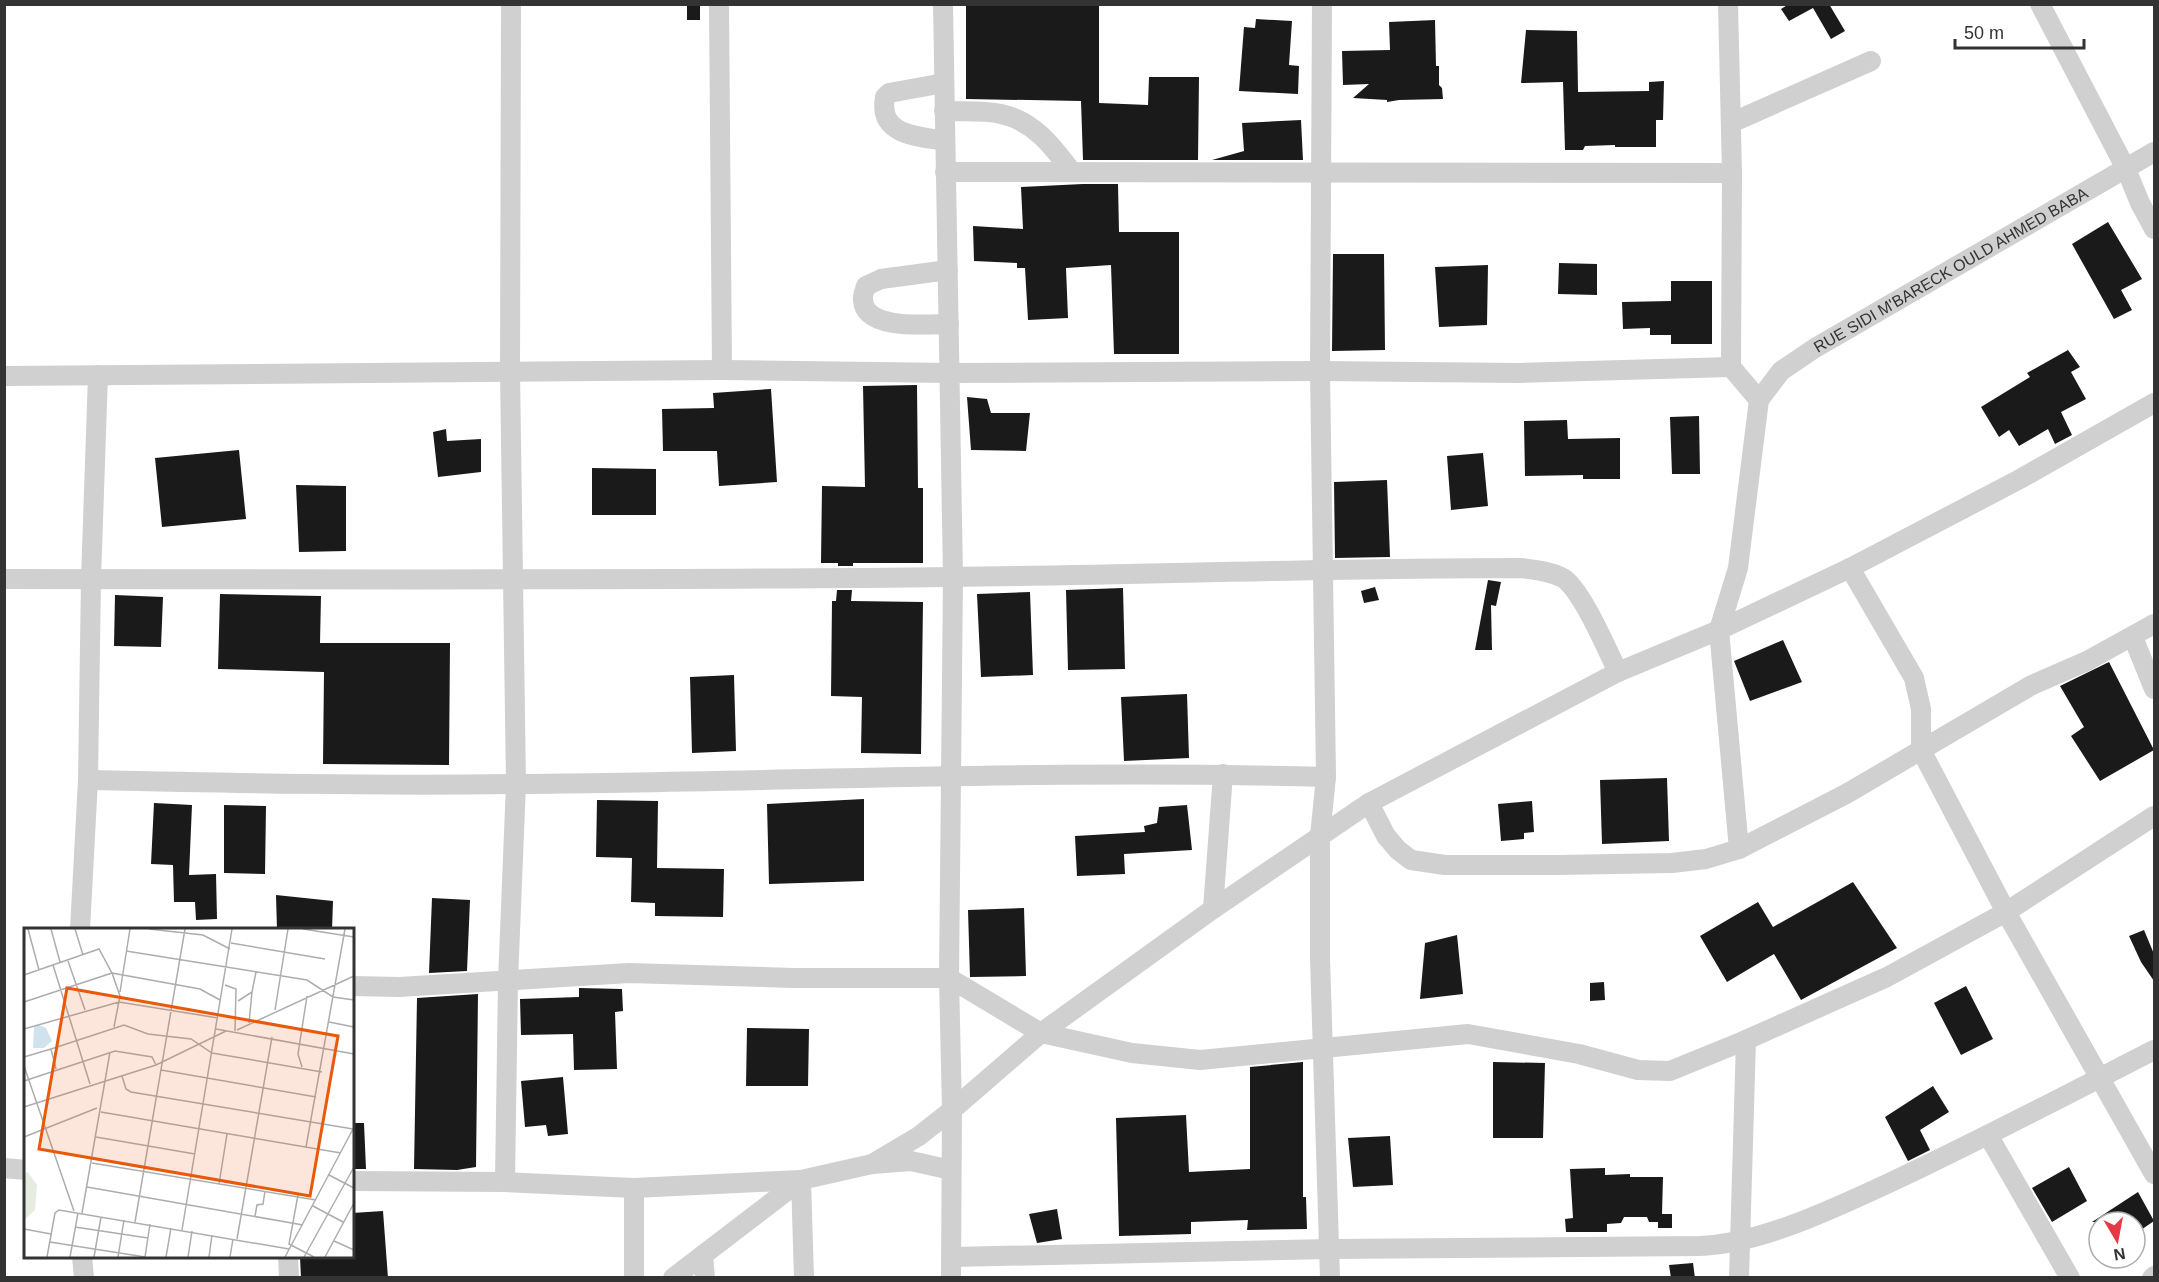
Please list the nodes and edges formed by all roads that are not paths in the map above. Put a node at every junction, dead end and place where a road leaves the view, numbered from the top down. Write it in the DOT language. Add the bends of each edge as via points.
graph roads {
  1 [pos="511,4"];
  2 [pos="719,4"];
  3 [pos="943,4"];
  4 [pos="1322,4"];
  5 [pos="1728,4"];
  6 [pos="2040,4"];
  7 [pos="1871,61"];
  8 [pos="944,83"];
  9 [pos="944,111"];
  10 [pos="1731,123"];
  11 [pos="945,141"];
  12 [pos="2154,152"];
  13 [pos="2126,169"];
  14 [pos="945,172"];
  15 [pos="1072,172"];
  16 [pos="1321,172"];
  17 [pos="1732,172"];
  18 [pos="2154,229"];
  19 [pos="948,270"];
  20 [pos="949,324"];
  21 [pos="1731,367"];
  22 [pos="722,370"];
  23 [pos="1320,371"];
  24 [pos="510,372"];
  25 [pos="950,373"];
  26 [pos="98,375"];
  27 [pos="4,376"];
  28 [pos="1759,400"];
  29 [pos="2154,402"];
  30 [pos="1850,568"];
  31 [pos="1322,569"];
  32 [pos="953,577"];
  33 [pos="4,579"];
  34 [pos="91,579"];
  35 [pos="513,580"];
  36 [pos="2154,624"];
  37 [pos="1719,630"];
  38 [pos="2133,636"];
  39 [pos="1618,672"];
  40 [pos="2154,689"];
  41 [pos="1921,750"];
  42 [pos="1223,774"];
  43 [pos="950,775"];
  44 [pos="1326,777"];
  45 [pos="88,780"];
  46 [pos="516,784"];
  47 [pos="1369,803"];
  48 [pos="2154,816"];
  49 [pos="1320,836"];
  50 [pos="1739,849"];
  51 [pos="1214,909"];
  52 [pos="2006,912"];
  53 [pos="80,928"];
  54 [pos="949,978"];
  55 [pos="508,981"];
  56 [pos="354,986"];
  57 [pos="1041,1033"];
  58 [pos="1746,1040"];
  59 [pos="1324,1048"];
  60 [pos="2154,1050"];
  61 [pos="2099,1078"];
  62 [pos="952,1110"];
  63 [pos="1988,1135"];
  64 [pos="872,1164"];
  65 [pos="4,1168"];
  66 [pos="24,1170"];
  67 [pos="951,1170"];
  68 [pos="2154,1174"];
  69 [pos="801,1180"];
  70 [pos="354,1181"];
  71 [pos="506,1182"];
  72 [pos="633,1188"];
  73 [pos="1741,1241"];
  74 [pos="1331,1249"];
  75 [pos="703,1255"];
  76 [pos="951,1257"];
  77 [pos="82,1258"];
  78 [pos="288,1258"];
  79 [pos="84,1278"];
  80 [pos="289,1278"];
  81 [pos="634,1278"];
  82 [pos="673,1278"];
  83 [pos="705,1278"];
  84 [pos="804,1278"];
  85 [pos="951,1278"];
  86 [pos="1330,1278"];
  87 [pos="1739,1278"];
  88 [pos="2070,1278"];
  1 -- 24 [label="street"];
  2 -- 22 [label="street"];
  3 -- 8 [label="street"];
  4 -- 16 [label="street"];
  5 -- 10 [label="street"];
  6 -- 13 [label="street"];
  7 -- 10 [label="street"];
  8 -- 9 [label="street"];
  8 -- 11 [label="street" via="889,93 884,103 887,120 896,129"];
  9 -- 11 [label="street"];
  9 -- 15 [label="street" via="1000,114 1024,122 1047,140"];
  10 -- 17 [label="street"];
  11 -- 14 [label="street"];
  12 -- 13 [label="street, RUE SIDI M'BARECK OULD AHMED BABA"];
  13 -- 18 [label="street"];
  13 -- 28 [label="street, RUE SIDI M'BARECK OULD AHMED BABA" via="1815,348 1781,371"];
  14 -- 15 [label="street"];
  14 -- 19 [label="street"];
  15 -- 16 [label="street"];
  16 -- 17 [label="street"];
  16 -- 23 [label="street"];
  17 -- 21 [label="street"];
  19 -- 20 [label="street"];
  19 -- 20 [label="street" via="881,279 866,286 863,300 867,312 884,322"];
  20 -- 25 [label="street"];
  21 -- 23 [label="street" via="1518,373"];
  21 -- 28 [label="street"];
  22 -- 24 [label="street"];
  22 -- 25 [label="street"];
  23 -- 25 [label="street"];
  23 -- 31 [label="street"];
  24 -- 26 [label="street"];
  24 -- 35 [label="street"];
  25 -- 32 [label="street"];
  26 -- 27 [label="street"];
  26 -- 34 [label="street"];
  28 -- 37 [label="street" via="1738,568"];
  29 -- 30 [label="street"];
  30 -- 37 [label="street"];
  30 -- 41 [label="street" via="1914,678 1921,710"];
  31 -- 32 [label="street"];
  31 -- 39 [label="street" via="1521,568 1546,572 1564,579 1581,599"];
  31 -- 44 [label="street"];
  32 -- 35 [label="street"];
  32 -- 43 [label="street"];
  33 -- 34 [label="street"];
  34 -- 35 [label="street"];
  34 -- 45 [label="street"];
  35 -- 46 [label="street"];
  36 -- 38 [label="street"];
  37 -- 39 [label="street"];
  37 -- 50 [label="street"];
  38 -- 40 [label="street"];
  38 -- 41 [label="street" via="2032,686"];
  39 -- 47 [label="street"];
  41 -- 50 [label="street"];
  41 -- 52 [label="street"];
  42 -- 43 [label="street"];
  42 -- 44 [label="street"];
  42 -- 51 [label="street"];
  43 -- 46 [label="street"];
  43 -- 54 [label="street"];
  44 -- 49 [label="street"];
  45 -- 46 [label="street"];
  45 -- 53 [label="street"];
  46 -- 55 [label="street"];
  47 -- 49 [label="street"];
  47 -- 50 [label="street" via="1398,850 1411,860 1445,865 1672,863 1706,859"];
  48 -- 52 [label="street"];
  49 -- 51 [label="street"];
  49 -- 59 [label="street"];
  51 -- 57 [label="street"];
  52 -- 58 [label="street" via="1887,977"];
  52 -- 61 [label="street"];
  54 -- 55 [label="street" via="629,973"];
  54 -- 57 [label="street"];
  54 -- 62 [label="street"];
  55 -- 56 [label="street"];
  55 -- 71 [label="street"];
  57 -- 59 [label="street" via="1132,1053 1200,1060"];
  57 -- 62 [label="street"];
  58 -- 59 [label="street" via="1670,1071 1638,1070 1579,1054 1468,1034"];
  58 -- 73 [label="street"];
  59 -- 74 [label="street"];
  60 -- 61 [label="street"];
  61 -- 63 [label="street"];
  61 -- 68 [label="street"];
  62 -- 64 [label="street" via="919,1136"];
  62 -- 67 [label="street"];
  63 -- 73 [label="street" via="1836,1207"];
  63 -- 88 [label="street"];
  64 -- 67 [label="street" via="911,1161"];
  64 -- 69 [label="street"];
  65 -- 66 [label="street"];
  67 -- 76 [label="street"];
  69 -- 72 [label="street"];
  69 -- 75 [label="street"];
  69 -- 84 [label="street"];
  70 -- 71 [label="street"];
  71 -- 72 [label="street"];
  72 -- 81 [label="street"];
  73 -- 74 [label="street" via="1699,1246"];
  73 -- 87 [label="street"];
  74 -- 76 [label="street"];
  74 -- 86 [label="street"];
  75 -- 82 [label="street"];
  75 -- 83 [label="street"];
  76 -- 85 [label="street"];
  77 -- 79 [label="street"];
  78 -- 80 [label="street"];
}
